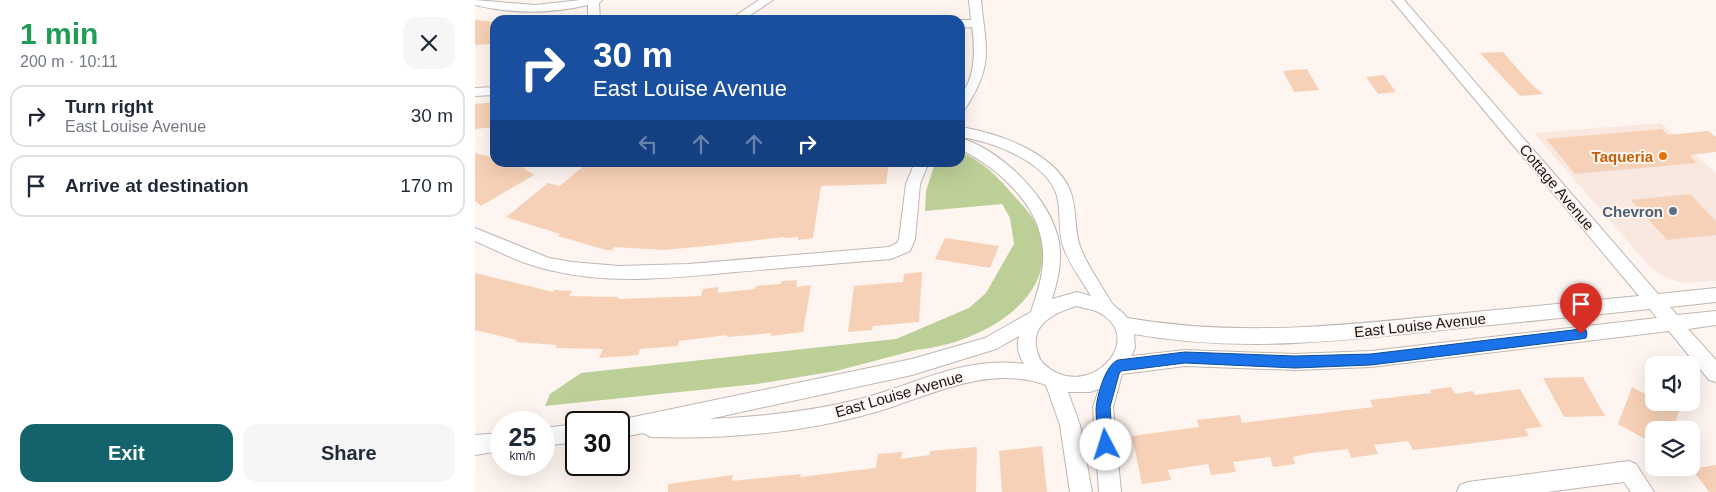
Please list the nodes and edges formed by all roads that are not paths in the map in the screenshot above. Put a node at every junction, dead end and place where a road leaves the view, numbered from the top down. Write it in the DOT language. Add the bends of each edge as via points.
graph roads {
  1 [pos="595,0"];
  2 [pos="767,0"];
  3 [pos="975,0"];
  4 [pos="1398,0"];
  5 [pos="475,2"];
  6 [pos="594,15"];
  7 [pos="743,15"];
  8 [pos="977,23"];
  9 [pos="965,24"];
  10 [pos="490,91"];
  11 [pos="475,92"];
  12 [pos="965,98"];
  13 [pos="965,133"];
  14 [pos="965,146"];
  15 [pos="920,167"];
  16 [pos="475,234"];
  17 [pos="1716,295"];
  18 [pos="1652,301"];
  19 [pos="1104,305"];
  20 [pos="1038,316"];
  21 [pos="1716,318"];
  22 [pos="1671,324"];
  23 [pos="1124,326"];
  24 [pos="1115,368"];
  25 [pos="1716,374"];
  26 [pos="1050,378"];
  27 [pos="630,427"];
  28 [pos="630,428"];
  29 [pos="490,443"];
  30 [pos="475,445"];
  31 [pos="1081,492"];
  32 [pos="1110,492"];
  33 [pos="1468,492"];
  34 [pos="1643,492"];
  1 -- 5 [label="street" via="544,8 491,6"];
  1 -- 6 [label="street"];
  2 -- 7 [label="street"];
  3 -- 8 [label="street"];
  4 -- 18 [label="street, Cottage Avenue"];
  8 -- 9 [label="street"];
  8 -- 12 [label="street" via="979,66"];
  10 -- 11 [label="street"];
  13 -- 19 [label="street" via="1003,143 1044,167 1059,182 1071,246"];
  14 -- 20 [label="street" via="1006,172 1047,225 1052,261"];
  15 -- 16 [label="street" via="913,184 907,239 904,247 891,253 697,270 623,272 551,264 520,255"];
  17 -- 18 [label="street, East Louise Avenue"];
  18 -- 22 [label="street, Cottage Avenue"];
  18 -- 23 [label="street, East Louise Avenue" via="1296,337 1162,334"];
  19 -- 20 [label="street, East Louise Avenue" via="1077,299 1064,301"];
  19 -- 23 [label="street"];
  20 -- 26 [label="street" via="1029,331 1027,345 1036,368"];
  20 -- 27 [label="street, East Louise Avenue" via="990,344 911,367"];
  21 -- 22 [label="street, East Louise Avenue"];
  22 -- 24 [label="street, East Louise Avenue" via="1371,359 1295,362 1185,358"];
  22 -- 25 [label="street, Cottage Avenue"];
  23 -- 24 [label="street" via="1127,339 1125,353"];
  24 -- 26 [label="street, East Louise Avenue" via="1100,379 1085,383 1069,384"];
  24 -- 32 [label="street" via="1103,407"];
  26 -- 28 [label="street, East Louise Avenue" via="1002,370 973,373 863,407 800,420 693,430"];
  26 -- 31 [label="street" via="1071,425"];
  29 -- 30 [label="street"];
  33 -- 34 [label="street" via="1629,471"];
}
